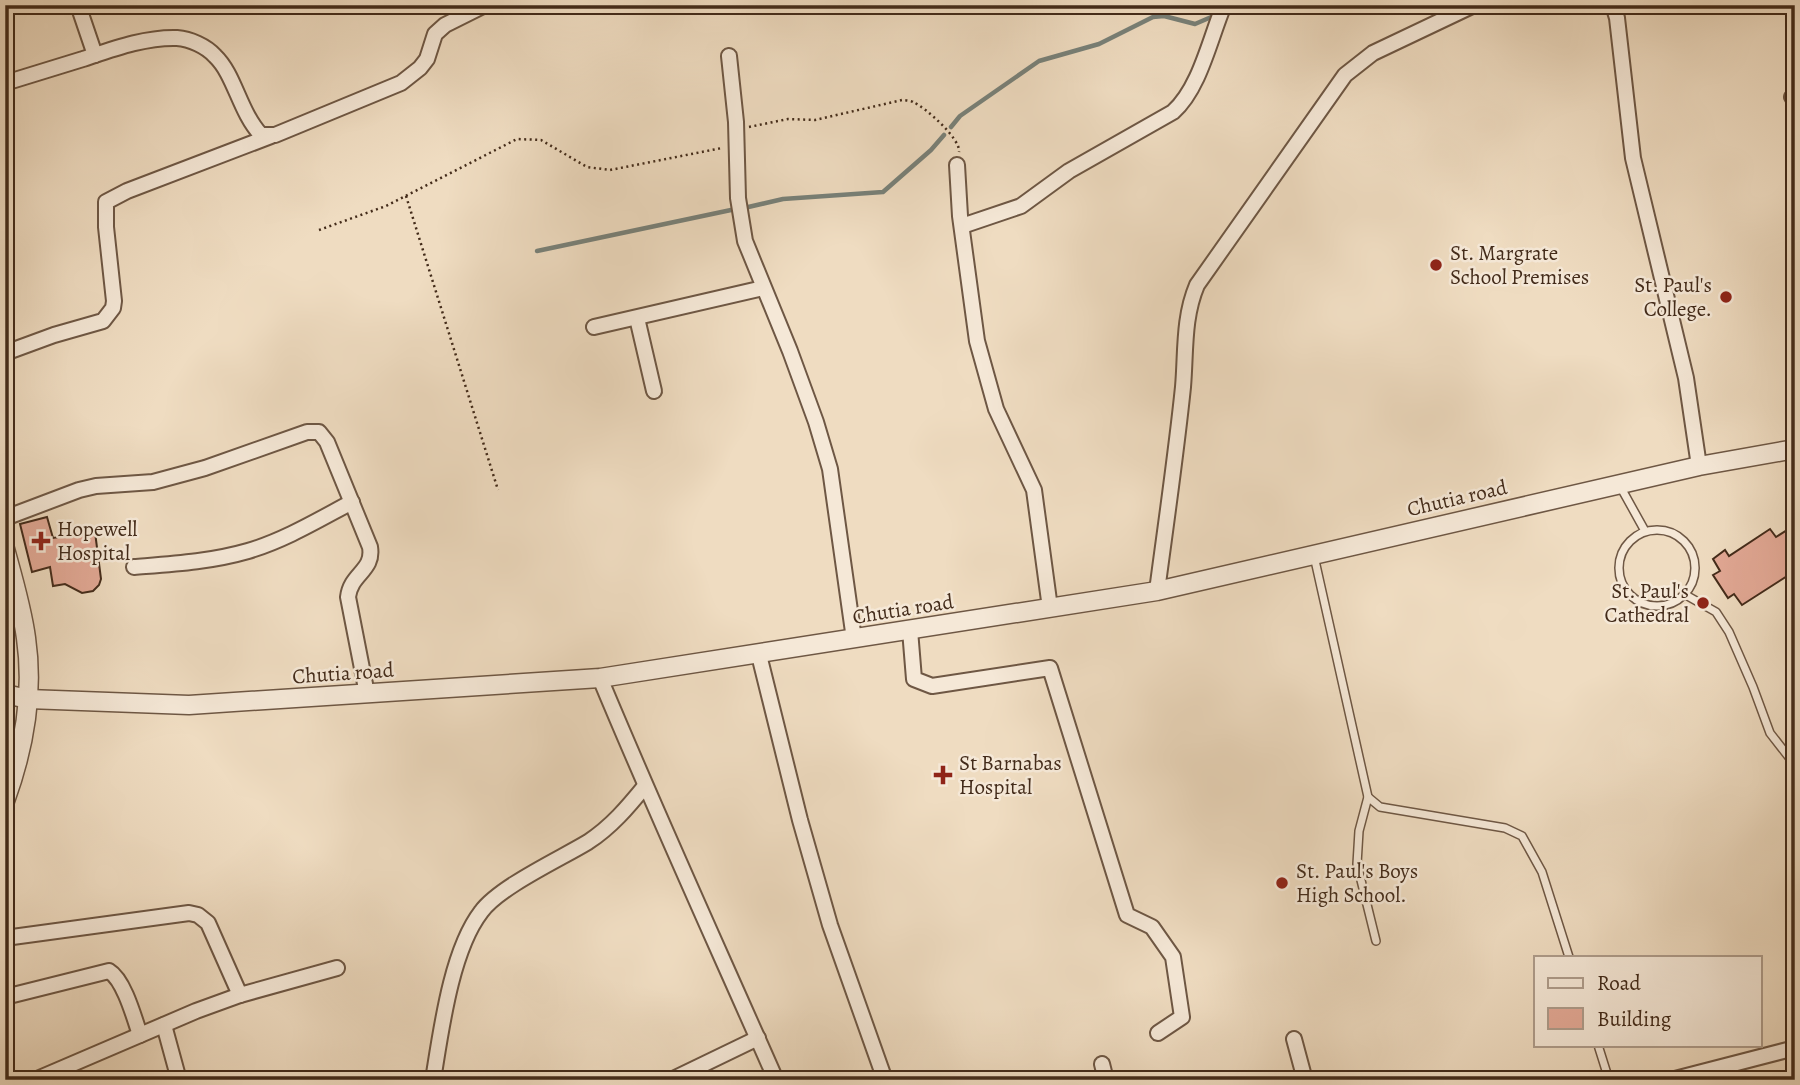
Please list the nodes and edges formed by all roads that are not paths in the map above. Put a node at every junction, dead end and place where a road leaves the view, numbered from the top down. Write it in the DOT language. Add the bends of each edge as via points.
graph roads {
  1 [pos="78,5"];
  2 [pos="485,5"];
  3 [pos="1474,5"];
  4 [pos="1613,5"];
  5 [pos="1221,13"];
  6 [pos="95,55"];
  7 [pos="729,55"];
  8 [pos="5,83"];
  9 [pos="275,135"];
  10 [pos="957,165"];
  11 [pos="962,226"];
  12 [pos="763,288"];
  13 [pos="637,318"];
  14 [pos="594,327"];
  15 [pos="5,353"];
  16 [pos="654,391"];
  17 [pos="1795,449"];
  18 [pos="1699,466"];
  19 [pos="1619,484"];
  20 [pos="352,502"];
  21 [pos="5,517"];
  22 [pos="1645,531"];
  23 [pos="5,549"];
  24 [pos="1314,555"];
  25 [pos="134,568"];
  26 [pos="1157,591"];
  27 [pos="1684,594"];
  28 [pos="1050,608"];
  29 [pos="910,630"];
  30 [pos="854,639"];
  31 [pos="759,655"];
  32 [pos="600,678"];
  33 [pos="5,694"];
  34 [pos="367,694"];
  35 [pos="28,699"];
  36 [pos="1795,765"];
  37 [pos="645,786"];
  38 [pos="1368,797"];
  39 [pos="5,801"];
  40 [pos="5,938"];
  41 [pos="1376,942"];
  42 [pos="1569,956"];
  43 [pos="337,968"];
  44 [pos="240,995"];
  45 [pos="5,997"];
  46 [pos="163,1025"];
  47 [pos="1158,1032"];
  48 [pos="141,1035"];
  49 [pos="758,1038"];
  50 [pos="1294,1039"];
  51 [pos="1598,1046"];
  52 [pos="1795,1048"];
  53 [pos="1102,1064"];
  54 [pos="35,1080"];
  55 [pos="179,1080"];
  56 [pos="433,1080"];
  57 [pos="671,1080"];
  58 [pos="776,1080"];
  59 [pos="885,1080"];
  60 [pos="1105,1080"];
  61 [pos="1305,1080"];
  62 [pos="1609,1080"];
  63 [pos="1671,1080"];
  1 -- 6 [label="street"];
  2 -- 9 [label="street" via="435,34 420,68 401,83"];
  3 -- 26 [label="street" via="1373,53 1345,75 1197,285 1186,325 1183,385"];
  4 -- 18 [label="street" via="1633,158 1686,377"];
  5 -- 11 [label="street" via="1184,103 1174,113 1069,171 1021,206"];
  6 -- 8 [label="street"];
  6 -- 9 [label="street" via="156,38 193,41 215,55 253,126 261,135"];
  7 -- 12 [label="street" via="738,198 746,241"];
  9 -- 15 [label="street" via="106,202 114,301 109,316"];
  10 -- 11 [label="street"];
  11 -- 28 [label="street" via="977,341 996,409 1034,490"];
  12 -- 13 [label="street"];
  12 -- 30 [label="street" via="830,469"];
  13 -- 14 [label="street"];
  13 -- 16 [label="street"];
  17 -- 18 [label="street, Chutia road"];
  18 -- 19 [label="street, Chutia road"];
  19 -- 22 [label="lane"];
  19 -- 24 [label="street, Chutia road"];
  20 -- 21 [label="street" via="324,436 307,432 205,468 153,482 79,490"];
  20 -- 25 [label="street" via="248,551 206,561"];
  20 -- 34 [label="street" via="371,555 350,586 348,597"];
  22 -- 27 [label="lane" via="1672,533 1691,551 1693,578"];
  22 -- 27 [label="lane" via="1629,541 1620,557 1619,575 1627,592 1641,603 1659,606"];
  23 -- 35 [label="street" via="27,640"];
  24 -- 26 [label="street, Chutia road"];
  24 -- 38 [label="lane"];
  26 -- 28 [label="street, Chutia road"];
  27 -- 36 [label="lane" via="1716,612 1729,632 1770,733"];
  28 -- 29 [label="street, Chutia road"];
  29 -- 30 [label="street, Chutia road"];
  29 -- 47 [label="street" via="914,679 932,685 1050,668 1127,915 1152,927 1173,957 1182,1017"];
  30 -- 31 [label="street, Chutia road"];
  31 -- 32 [label="street, Chutia road"];
  31 -- 59 [label="street" via="830,925"];
  32 -- 34 [label="street, Chutia road"];
  32 -- 37 [label="street"];
  33 -- 35 [label="street, Chutia road"];
  34 -- 35 [label="street, Chutia road" via="189,705"];
  35 -- 39 [label="street" via="23,739"];
  37 -- 49 [label="street"];
  37 -- 56 [label="street" via="621,816 591,840 482,909 467,932 455,970"];
  38 -- 41 [label="lane" via="1357,864"];
  38 -- 42 [label="lane" via="1380,807 1505,828 1522,836 1542,872"];
  40 -- 44 [label="street" via="190,913 208,923"];
  43 -- 44 [label="street"];
  44 -- 46 [label="street"];
  45 -- 48 [label="street" via="108,971 121,985"];
  46 -- 48 [label="street"];
  46 -- 55 [label="street"];
  48 -- 54 [label="street"];
  49 -- 57 [label="street"];
  49 -- 58 [label="street"];
  50 -- 61 [label="street"];
  51 -- 62 [label="lane"];
  52 -- 63 [label="street"];
  53 -- 60 [label="street"];
}
